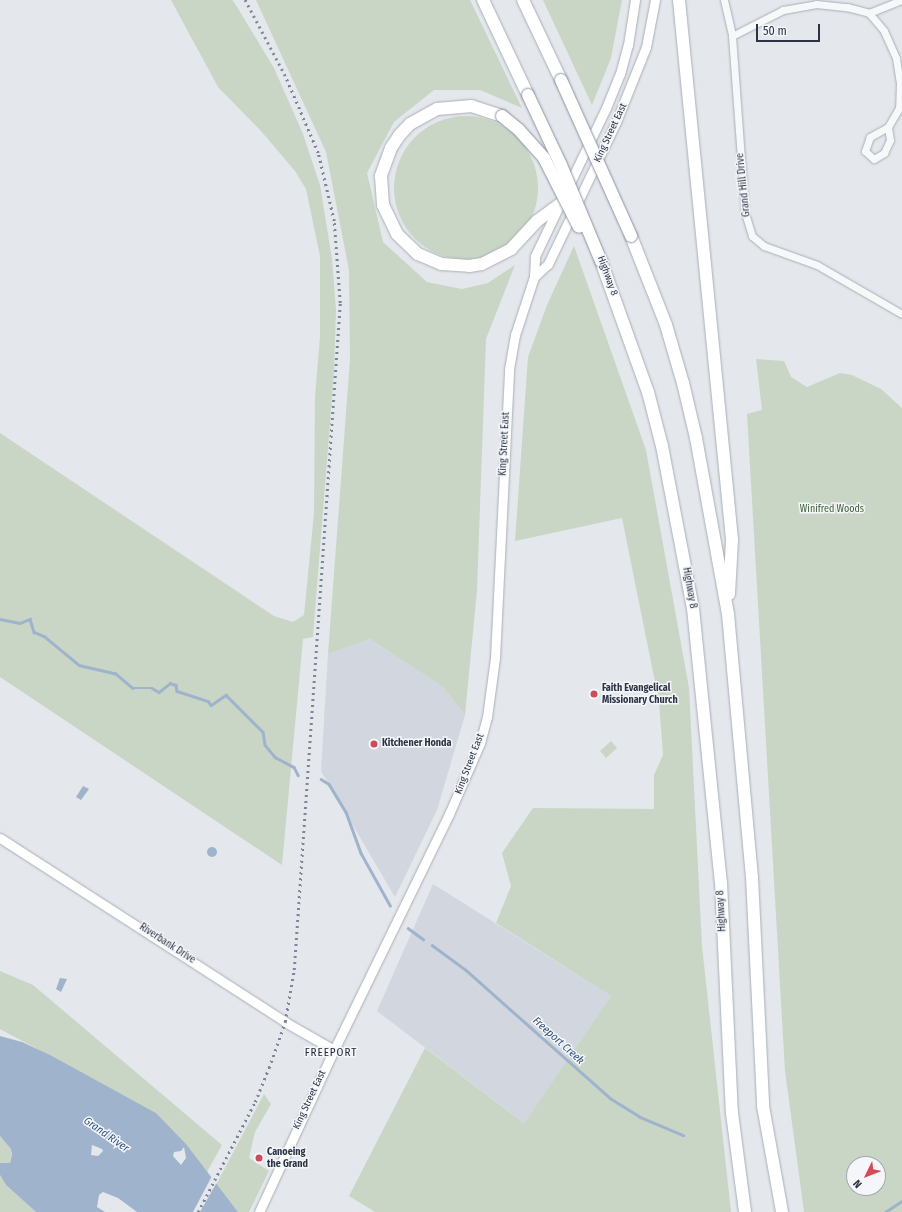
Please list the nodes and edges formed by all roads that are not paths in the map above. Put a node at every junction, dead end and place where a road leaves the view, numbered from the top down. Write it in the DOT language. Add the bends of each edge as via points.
graph roads {
  1 [pos="483,0"];
  2 [pos="523,0"];
  3 [pos="635,0"];
  4 [pos="655,0"];
  5 [pos="679,0"];
  6 [pos="724,0"];
  7 [pos="902,0"];
  8 [pos="869,13"];
  9 [pos="732,36"];
  10 [pos="888,127"];
  11 [pos="560,204"];
  12 [pos="601,261"];
  13 [pos="534,277"];
  14 [pos="902,314"];
  15 [pos="728,614"];
  16 [pos="0,838"];
  17 [pos="334,1050"];
  18 [pos="261,1208"];
  19 [pos="745,1212"];
  20 [pos="782,1212"];
  1 -- 12 [label="highway, Highway 8, bridge" via="561,165"];
  2 -- 15 [label="highway, bridge" via="631,236 666,325 696,438"];
  3 -- 11 [label="main road, King Street East" via="628,45 620,74"];
  4 -- 13 [label="main road, King Street East" via="646,47 616,122 548,264"];
  5 -- 15 [label="highway" via="732,540"];
  6 -- 9 [label="street, Grand Hill Drive"];
  7 -- 8 [label="street"];
  8 -- 9 [label="street" via="847,7 816,4 790,8"];
  8 -- 10 [label="street" via="884,31 896,58 900,83 899,108"];
  9 -- 14 [label="street, Grand Hill Drive" via="745,213 752,236 764,246 817,265"];
  11 -- 12 [label="highway, bridge" via="537,221 511,249 482,264 442,264 418,254 396,234 383,205 382,176 391,148 399,136 410,124 437,109 472,106 502,116 519,130 544,158 587,244"];
  11 -- 13 [label="main road, King Street East" via="535,256"];
  12 -- 19 [label="highway, Highway 8" via="648,392 662,446 693,608 721,882 732,1114"];
  13 -- 17 [label="main road, King Street East" via="515,335 509,368 495,658 487,717 462,786"];
  15 -- 20 [label="highway" via="752,876 763,1106"];
  16 -- 17 [label="main road, Riverbank Drive" via="285,1022"];
  17 -- 18 [label="main road, King Street East"];
}
